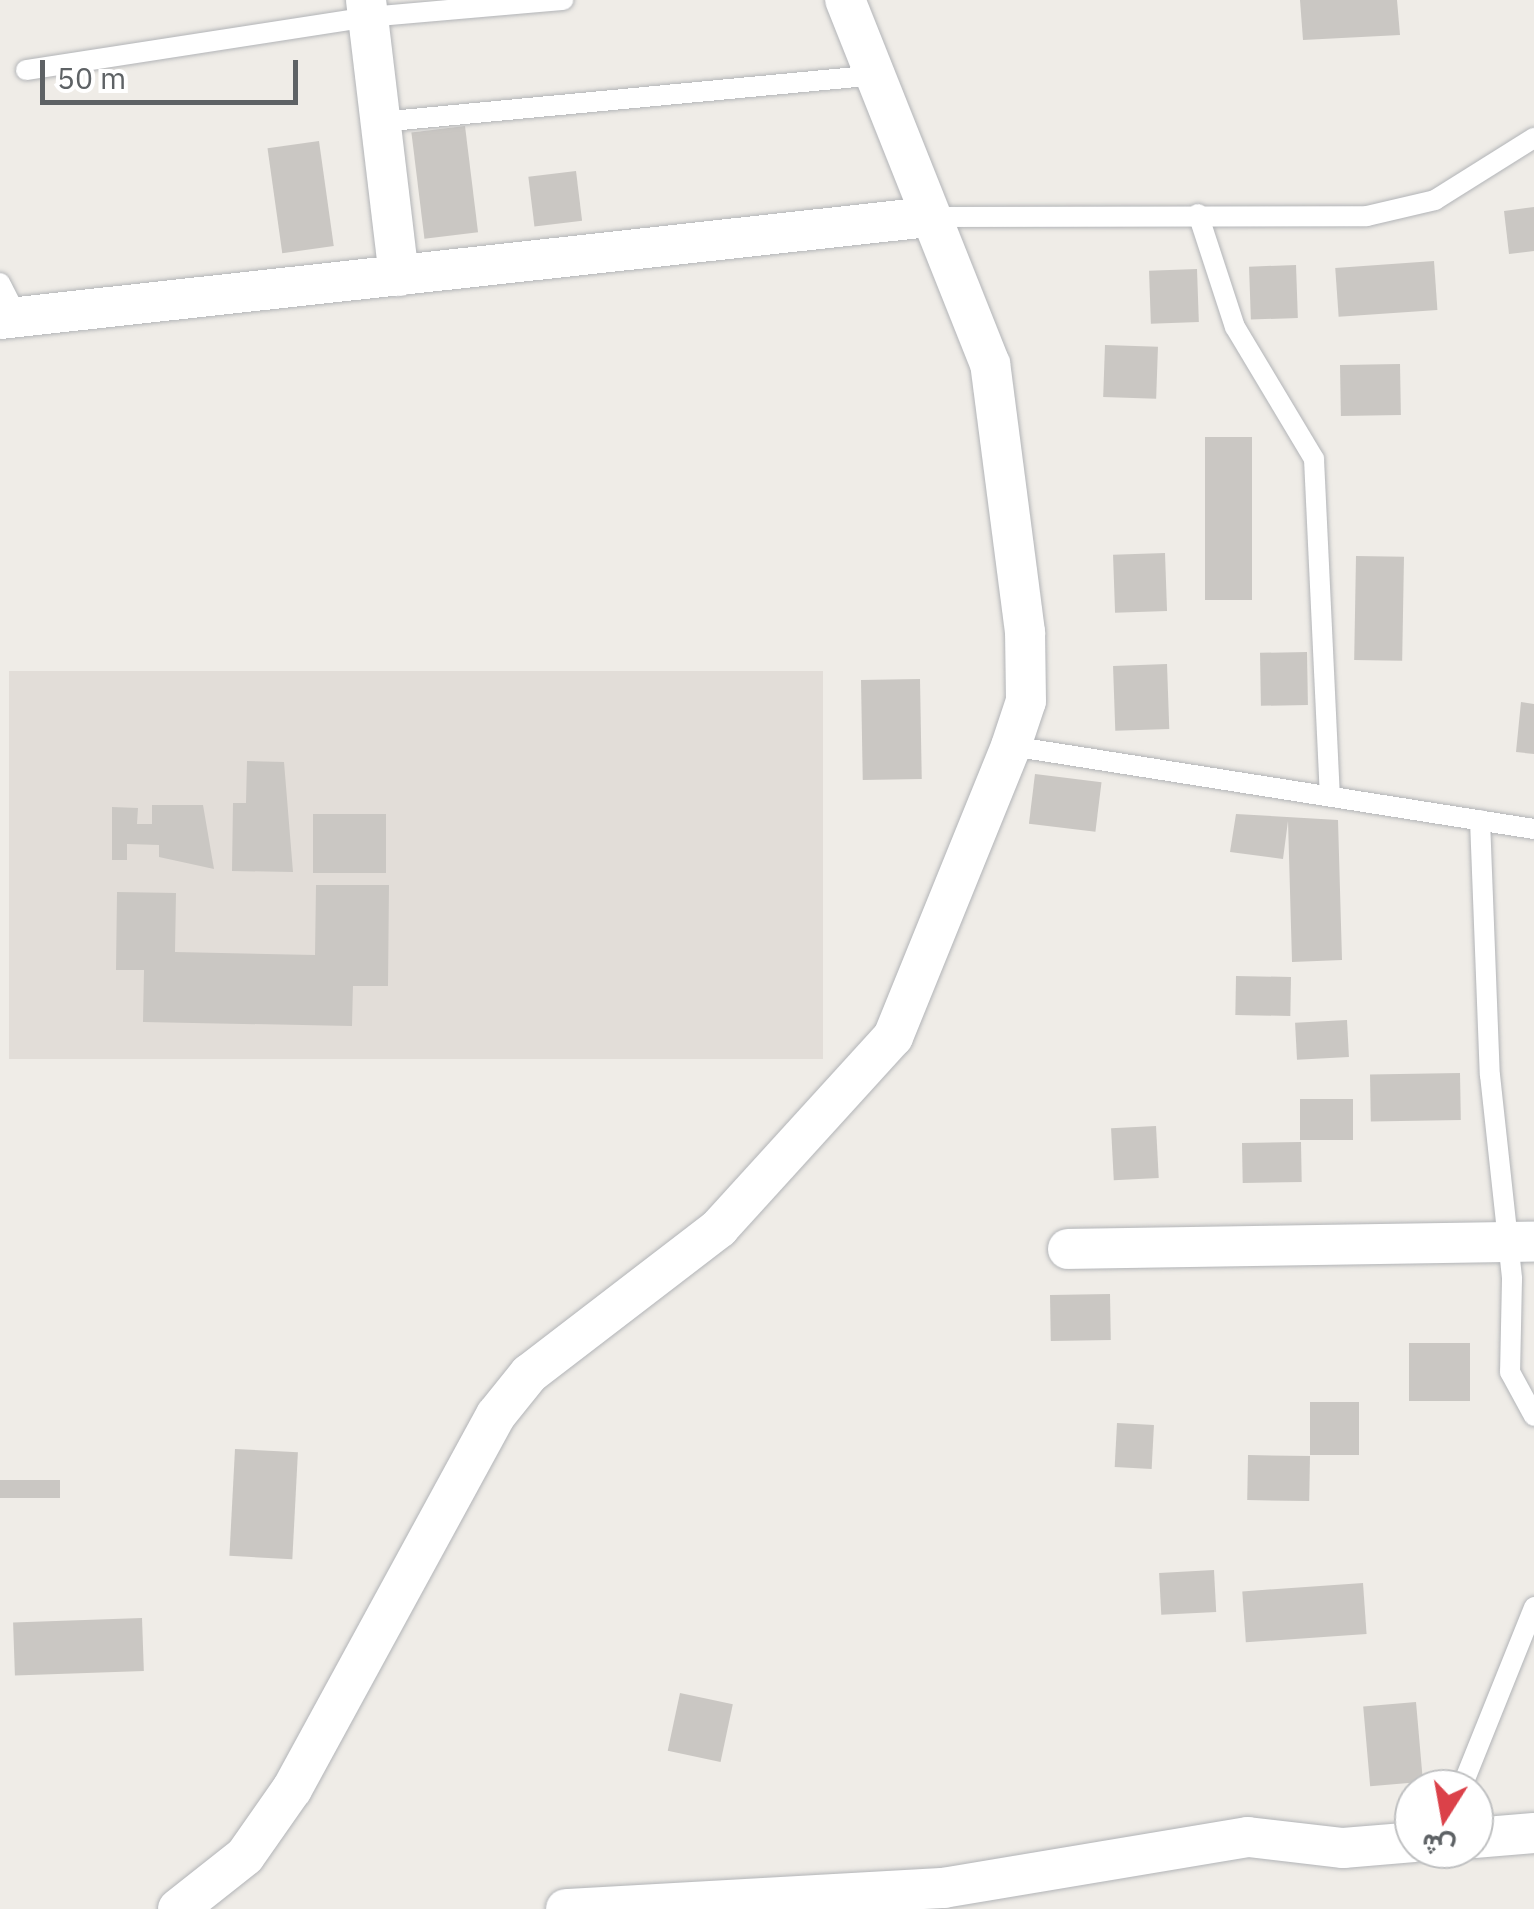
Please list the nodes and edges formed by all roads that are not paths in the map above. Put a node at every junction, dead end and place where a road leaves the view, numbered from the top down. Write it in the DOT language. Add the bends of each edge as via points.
graph roads {
  1 [pos="563,0"];
  2 [pos="845,0"];
  3 [pos="367,9"];
  4 [pos="26,70"];
  5 [pos="874,75"];
  6 [pos="380,122"];
  7 [pos="1534,138"];
  8 [pos="1198,214"];
  9 [pos="928,217"];
  10 [pos="399,276"];
  11 [pos="6,306"];
  12 [pos="1012,746"];
  13 [pos="1330,795"];
  14 [pos="1480,820"];
  15 [pos="1534,830"];
  16 [pos="1521,1242"];
  17 [pos="1068,1249"];
  18 [pos="1534,1416"];
  19 [pos="1534,1607"];
  20 [pos="1469,1769"];
  21 [pos="1394,1831"];
  22 [pos="1534,1833"];
  23 [pos="1494,1836"];
  24 [pos="1394,1844"];
  25 [pos="1343,1848"];
  26 [pos="178,1909"];
  27 [pos="566,1909"];
  1 -- 3 [label="lane"];
  2 -- 5 [label="street"];
  3 -- 4 [label="lane"];
  3 -- 6 [label="street"];
  5 -- 6 [label="lane"];
  5 -- 9 [label="street"];
  6 -- 10 [label="street"];
  7 -- 8 [label="lane" via="1435,200 1336,218"];
  8 -- 9 [label="lane"];
  8 -- 13 [label="lane" via="1235,327 1314,459"];
  9 -- 10 [label="street"];
  9 -- 12 [label="street" via="990,364 1025,632 1026,701"];
  10 -- 11 [label="street"];
  12 -- 13 [label="lane"];
  12 -- 26 [label="street" via="894,1037 719,1228 530,1374 496,1415 292,1790 245,1856"];
  13 -- 14 [label="lane"];
  14 -- 15 [label="lane"];
  14 -- 16 [label="lane" via="1490,1075"];
  16 -- 17 [label="street"];
  16 -- 18 [label="lane" via="1510,1372"];
  19 -- 20 [label="lane"];
  21 -- 25 [label="lane"];
  22 -- 23 [label="street"];
  24 -- 25 [label="street"];
  25 -- 27 [label="street" via="1248,1838 943,1888"];
}
